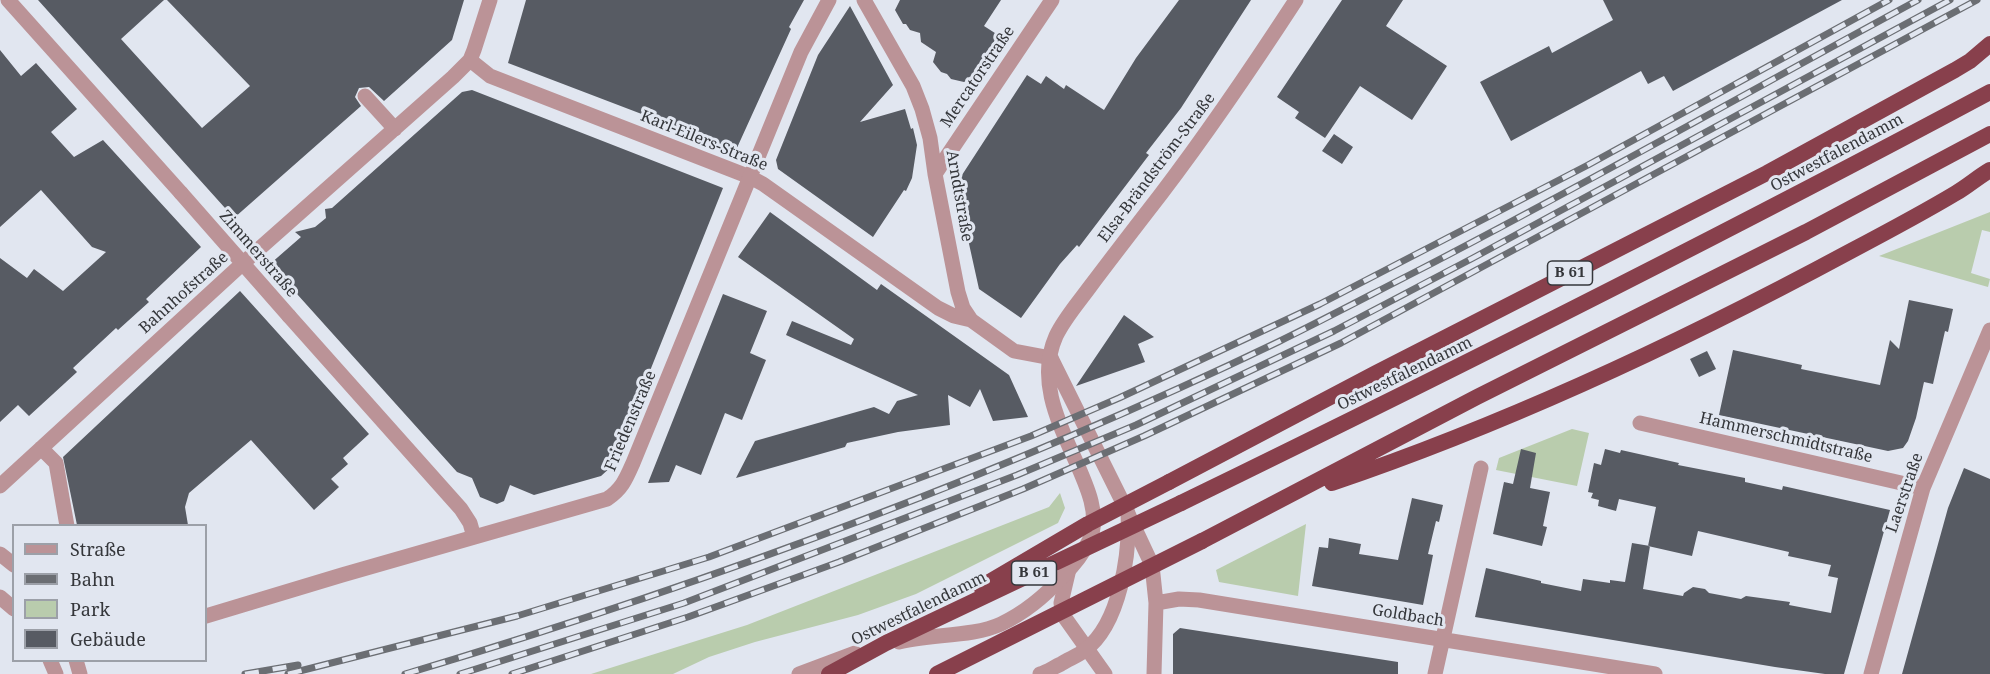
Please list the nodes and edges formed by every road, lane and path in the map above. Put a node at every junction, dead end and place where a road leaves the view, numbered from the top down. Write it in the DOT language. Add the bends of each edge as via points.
graph roads {
  1 [pos="8,0"];
  2 [pos="829,0"];
  3 [pos="864,0"];
  4 [pos="1052,0"];
  5 [pos="1296,0"];
  6 [pos="486,1"];
  7 [pos="1990,45"];
  8 [pos="470,60"];
  9 [pos="1990,92"];
  10 [pos="365,96"];
  11 [pos="394,129"];
  12 [pos="1990,134"];
  13 [pos="1990,170"];
  14 [pos="935,174"];
  15 [pos="750,177"];
  16 [pos="1990,183"];
  17 [pos="1959,192"];
  18 [pos="242,264"];
  19 [pos="971,320"];
  20 [pos="1990,330"];
  21 [pos="1051,358"];
  22 [pos="1640,423"];
  23 [pos="41,448"];
  24 [pos="1481,468"];
  25 [pos="0,486"];
  26 [pos="1923,488"];
  27 [pos="1283,500"];
  28 [pos="1128,513"];
  29 [pos="67,524"];
  30 [pos="474,537"];
  31 [pos="0,554"];
  32 [pos="12,563"];
  33 [pos="1069,570"];
  34 [pos="0,597"];
  35 [pos="1156,603"];
  36 [pos="12,607"];
  37 [pos="207,616"];
  38 [pos="1442,640"];
  39 [pos="886,643"];
  40 [pos="1086,650"];
  41 [pos="799,674"];
  42 [pos="829,674"];
  43 [pos="937,674"];
  44 [pos="1040,674"];
  45 [pos="1105,674"];
  46 [pos="1154,674"];
  47 [pos="1435,674"];
  48 [pos="1655,674"];
  49 [pos="1871,674"];
  1 -- 18 [label="street, Zimmerstraße"];
  2 -- 15 [label="street, Friedenstraße" via="806,41"];
  3 -- 14 [label="street, Arndtstraße" via="913,86 930,138"];
  4 -- 14 [label="street, Mercatorstraße"];
  5 -- 21 [label="street, Elsa-Brändström-Straße" via="1200,141 1073,309 1057,334"];
  6 -- 8 [label="street, Bahnhofstraße"];
  7 -- 39 [label="highway, B 61, bridge" via="1970,62 1767,173 1088,524"];
  8 -- 11 [label="street, Bahnhofstraße"];
  8 -- 15 [label="street, Karl-Eilers-Straße" via="490,76"];
  9 -- 39 [label="highway, Ostwestfalendamm / B 61, bridge" via="1466,364"];
  10 -- 11 [label="street"];
  11 -- 18 [label="street, Bahnhofstraße"];
  12 -- 27 [label="highway"];
  13 -- 17 [label="highway"];
  14 -- 19 [label="street, Arndtstraße" via="958,292"];
  15 -- 19 [label="street, Karl-Eilers-Straße" via="938,308"];
  15 -- 30 [label="street, Friedenstraße" via="623,486 608,499"];
  16 -- 17 [label="highway"];
  17 -- 27 [label="highway" via="1711,325 1575,389 1400,460"];
  18 -- 23 [label="street, Bahnhofstraße"];
  18 -- 30 [label="street, Zimmerstraße" via="461,509"];
  19 -- 21 [label="street, Arndtstraße" via="1014,351"];
  20 -- 26 [label="street, Laerstraße"];
  21 -- 28 [label="street"];
  21 -- 33 [label="street" via="1048,378 1056,419 1092,505 1090,539"];
  22 -- 26 [label="street, Hammerschmidtstraße"];
  23 -- 25 [label="street, Bahnhofstraße"];
  23 -- 29 [label="street" via="56,463"];
  24 -- 38 [label="street"];
  26 -- 49 [label="street, Laerstraße"];
  27 -- 43 [label="highway, bridge"];
  28 -- 35 [label="street" via="1152,565"];
  28 -- 40 [label="street" via="1126,565 1115,606"];
  30 -- 37 [label="street, Friedenstraße"];
  31 -- 32 [label="street"];
  33 -- 40 [label="street" via="1061,603 1063,615"];
  33 -- 41 [label="street" via="1040,601 1000,625 919,637 862,651"];
  34 -- 36 [label="street"];
  35 -- 38 [label="street, Goldbach" via="1199,600"];
  35 -- 46 [label="street"];
  38 -- 47 [label="street"];
  38 -- 48 [label="street, Goldbach"];
  39 -- 42 [label="highway, Ostwestfalendamm / B 61, bridge"];
  40 -- 44 [label="street"];
  40 -- 45 [label="street"];
}
